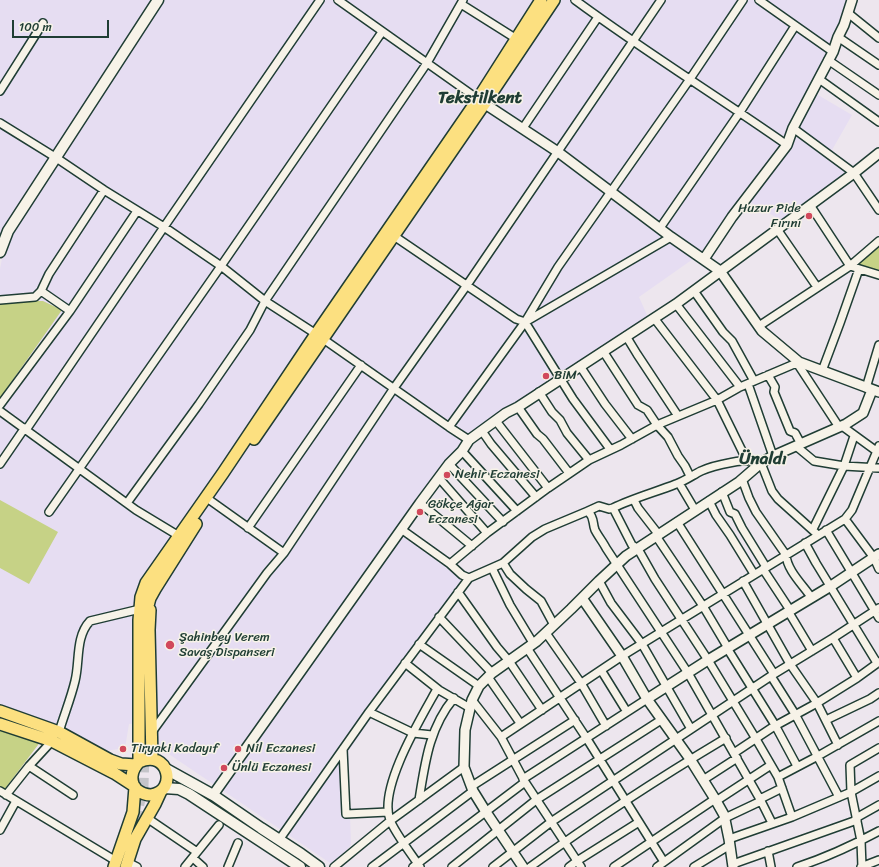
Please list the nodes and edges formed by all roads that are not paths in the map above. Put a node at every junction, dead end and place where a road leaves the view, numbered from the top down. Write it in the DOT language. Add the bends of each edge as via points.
graph roads {
  1 [pos="158,0"];
  2 [pos="320,0"];
  3 [pos="338,0"];
  4 [pos="541,0"];
  5 [pos="554,0"];
  6 [pos="575,0"];
  7 [pos="660,0"];
  8 [pos="743,0"];
  9 [pos="759,0"];
  10 [pos="852,0"];
  11 [pos="462,2"];
  12 [pos="848,13"];
  13 [pos="598,17"];
  14 [pos="43,23"];
  15 [pos="795,26"];
  16 [pos="382,32"];
  17 [pos="838,37"];
  18 [pos="515,38"];
  19 [pos="879,38"];
  20 [pos="633,41"];
  21 [pos="830,56"];
  22 [pos="427,63"];
  23 [pos="879,64"];
  24 [pos="690,79"];
  25 [pos="819,79"];
  26 [pos="0,91"];
  27 [pos="879,95"];
  28 [pos="482,101"];
  29 [pos="740,112"];
  30 [pos="879,122"];
  31 [pos="0,123"];
  32 [pos="523,128"];
  33 [pos="793,128"];
  34 [pos="787,146"];
  35 [pos="558,152"];
  36 [pos="879,153"];
  37 [pos="55,157"];
  38 [pos="854,173"];
  39 [pos="104,190"];
  40 [pos="611,192"];
  41 [pos="810,205"];
  42 [pos="879,210"];
  43 [pos="137,211"];
  44 [pos="164,227"];
  45 [pos="660,228"];
  46 [pos="777,229"];
  47 [pos="394,236"];
  48 [pos="671,237"];
  49 [pos="879,241"];
  50 [pos="0,249"];
  51 [pos="704,258"];
  52 [pos="221,266"];
  53 [pos="850,266"];
  54 [pos="858,269"];
  55 [pos="720,271"];
  56 [pos="879,275"];
  57 [pos="467,285"];
  58 [pos="817,287"];
  59 [pos="41,291"];
  60 [pos="694,291"];
  61 [pos="0,300"];
  62 [pos="265,301"];
  63 [pos="676,304"];
  64 [pos="70,311"];
  65 [pos="654,318"];
  66 [pos="525,322"];
  67 [pos="759,326"];
  68 [pos="320,336"];
  69 [pos="626,336"];
  70 [pos="879,345"];
  71 [pos="603,351"];
  72 [pos="798,363"];
  73 [pos="361,366"];
  74 [pos="580,366"];
  75 [pos="822,371"];
  76 [pos="768,375"];
  77 [pos="560,379"];
  78 [pos="751,382"];
  79 [pos="740,387"];
  80 [pos="394,388"];
  81 [pos="872,390"];
  82 [pos="539,392"];
  83 [pos="717,400"];
  84 [pos="0,405"];
  85 [pos="518,407"];
  86 [pos="0,411"];
  87 [pos="678,416"];
  88 [pos="496,421"];
  89 [pos="657,425"];
  90 [pos="449,427"];
  91 [pos="841,427"];
  92 [pos="24,429"];
  93 [pos="482,430"];
  94 [pos="854,436"];
  95 [pos="632,439"];
  96 [pos="469,440"];
  97 [pos="799,445"];
  98 [pos="610,449"];
  99 [pos="878,450"];
  100 [pos="462,451"];
  101 [pos="773,456"];
  102 [pos="589,460"];
  103 [pos="747,461"];
  104 [pos="761,463"];
  105 [pos="0,464"];
  106 [pos="450,464"];
  107 [pos="844,466"];
  108 [pos="79,468"];
  109 [pos="870,468"];
  110 [pos="879,468"];
  111 [pos="569,473"];
  112 [pos="690,476"];
  113 [pos="439,478"];
  114 [pos="742,479"];
  115 [pos="679,483"];
  116 [pos="548,488"];
  117 [pos="722,492"];
  118 [pos="536,497"];
  119 [pos="634,500"];
  120 [pos="212,501"];
  121 [pos="709,501"];
  122 [pos="127,503"];
  123 [pos="420,503"];
  124 [pos="613,508"];
  125 [pos="695,510"];
  126 [pos="517,511"];
  127 [pos="588,511"];
  128 [pos="49,512"];
  129 [pos="845,519"];
  130 [pos="503,522"];
  131 [pos="677,522"];
  132 [pos="248,528"];
  133 [pos="401,529"];
  134 [pos="826,530"];
  135 [pos="816,532"];
  136 [pos="487,533"];
  137 [pos="179,536"];
  138 [pos="657,536"];
  139 [pos="805,543"];
  140 [pos="472,546"];
  141 [pos="638,549"];
  142 [pos="284,553"];
  143 [pos="786,555"];
  144 [pos="876,556"];
  145 [pos="503,563"];
  146 [pos="450,564"];
  147 [pos="617,564"];
  148 [pos="492,568"];
  149 [pos="765,568"];
  150 [pos="879,569"];
  151 [pos="851,572"];
  152 [pos="754,574"];
  153 [pos="469,578"];
  154 [pos="599,581"];
  155 [pos="743,581"];
  156 [pos="831,586"];
  157 [pos="155,589"];
  158 [pos="458,592"];
  159 [pos="723,593"];
  160 [pos="141,597"];
  161 [pos="811,597"];
  162 [pos="582,598"];
  163 [pos="703,606"];
  164 [pos="140,609"];
  165 [pos="877,609"];
  166 [pos="789,611"];
  167 [pos="439,617"];
  168 [pos="879,618"];
  169 [pos="681,619"];
  170 [pos="768,624"];
  171 [pos="854,624"];
  172 [pos="554,625"];
  173 [pos="143,630"];
  174 [pos="662,632"];
  175 [pos="546,633"];
  176 [pos="748,636"];
  177 [pos="833,638"];
  178 [pos="419,644"];
  179 [pos="642,644"];
  180 [pos="530,646"];
  181 [pos="727,648"];
  182 [pos="812,651"];
  183 [pos="622,656"];
  184 [pos="708,660"];
  185 [pos="509,661"];
  186 [pos="878,662"];
  187 [pos="405,663"];
  188 [pos="790,664"];
  189 [pos="601,670"];
  190 [pos="688,673"];
  191 [pos="490,675"];
  192 [pos="772,675"];
  193 [pos="857,678"];
  194 [pos="581,683"];
  195 [pos="479,686"];
  196 [pos="666,686"];
  197 [pos="437,689"];
  198 [pos="751,689"];
  199 [pos="879,693"];
  200 [pos="560,697"];
  201 [pos="454,698"];
  202 [pos="647,699"];
  203 [pos="733,701"];
  204 [pos="817,703"];
  205 [pos="471,704"];
  206 [pos="542,710"];
  207 [pos="0,711"];
  208 [pos="369,712"];
  209 [pos="628,712"];
  210 [pos="712,714"];
  211 [pos="795,714"];
  212 [pos="575,720"];
  213 [pos="661,720"];
  214 [pos="826,720"];
  215 [pos="879,721"];
  216 [pos="520,723"];
  217 [pos="0,724"];
  218 [pos="606,726"];
  219 [pos="775,726"];
  220 [pos="692,729"];
  221 [pos="152,732"];
  222 [pos="413,733"];
  223 [pos="55,736"];
  224 [pos="432,736"];
  225 [pos="501,737"];
  226 [pos="587,738"];
  227 [pos="726,738"];
  228 [pos="756,739"];
  229 [pos="676,740"];
  230 [pos="838,745"];
  231 [pos="144,746"];
  232 [pos="879,748"];
  233 [pos="343,750"];
  234 [pos="735,755"];
  235 [pos="818,756"];
  236 [pos="152,759"];
  237 [pos="599,759"];
  238 [pos="690,759"];
  239 [pos="514,760"];
  240 [pos="138,764"];
  241 [pos="771,765"];
  242 [pos="29,766"];
  243 [pos="797,766"];
  244 [pos="464,767"];
  245 [pos="166,769"];
  246 [pos="879,776"];
  247 [pos="778,777"];
  248 [pos="524,780"];
  249 [pos="703,780"];
  250 [pos="749,780"];
  251 [pos="612,781"];
  252 [pos="134,786"];
  253 [pos="472,788"];
  254 [pos="782,788"];
  255 [pos="162,789"];
  256 [pos="851,792"];
  257 [pos="3,793"];
  258 [pos="73,795"];
  259 [pos="213,795"];
  260 [pos="839,797"];
  261 [pos="419,800"];
  262 [pos="536,800"];
  263 [pos="716,800"];
  264 [pos="761,800"];
  265 [pos="16,801"];
  266 [pos="626,801"];
  267 [pos="879,805"];
  268 [pos="388,812"];
  269 [pos="486,812"];
  270 [pos="792,817"];
  271 [pos="147,818"];
  272 [pos="725,818"];
  273 [pos="856,819"];
  274 [pos="390,821"];
  275 [pos="551,822"];
  276 [pos="639,822"];
  277 [pos="772,823"];
  278 [pos="219,825"];
  279 [pos="0,830"];
  280 [pos="499,830"];
  281 [pos="879,831"];
  282 [pos="279,840"];
  283 [pos="861,841"];
  284 [pos="565,842"];
  285 [pos="652,842"];
  286 [pos="730,842"];
  287 [pos="238,843"];
  288 [pos="404,843"];
  289 [pos="768,851"];
  290 [pos="513,852"];
  291 [pos="195,855"];
  292 [pos="879,860"];
  293 [pos="664,862"];
  294 [pos="579,864"];
  295 [pos="124,865"];
  296 [pos="733,865"];
  297 [pos="417,866"];
  298 [pos="185,867"];
  299 [pos="203,867"];
  300 [pos="228,867"];
  301 [pos="300,867"];
  302 [pos="319,867"];
  303 [pos="334,867"];
  304 [pos="372,867"];
  305 [pos="452,867"];
  306 [pos="493,867"];
  307 [pos="523,867"];
  308 [pos="530,867"];
  309 [pos="569,867"];
  310 [pos="614,867"];
  311 [pos="657,867"];
  312 [pos="694,867"];
  313 [pos="771,867"];
  314 [pos="797,867"];
  315 [pos="862,867"];
  1 -- 37 [label="main road"];
  2 -- 44 [label="street"];
  3 -- 16 [label="street"];
  4 -- 18 [label="main road"];
  5 -- 28 [label="main road"];
  6 -- 13 [label="street"];
  7 -- 20 [label="street"];
  8 -- 24 [label="street"];
  9 -- 15 [label="street"];
  10 -- 12 [label="street"];
  11 -- 18 [label="street"];
  11 -- 22 [label="street"];
  12 -- 17 [label="street"];
  12 -- 19 [label="street"];
  13 -- 20 [label="street"];
  13 -- 32 [label="street"];
  14 -- 26 [label="street"];
  15 -- 21 [label="street"];
  15 -- 29 [label="street"];
  16 -- 22 [label="street"];
  16 -- 52 [label="street"];
  17 -- 21 [label="street"];
  17 -- 23 [label="street"];
  18 -- 28 [label="main road"];
  20 -- 24 [label="street"];
  20 -- 35 [label="street"];
  21 -- 25 [label="street"];
  21 -- 27 [label="street"];
  22 -- 28 [label="street"];
  22 -- 62 [label="street"];
  24 -- 29 [label="street"];
  24 -- 40 [label="street"];
  25 -- 30 [label="street"];
  25 -- 33 [label="street"];
  28 -- 32 [label="street"];
  28 -- 47 [label="main road"];
  28 -- 68 [label="main road"];
  29 -- 34 [label="street"];
  29 -- 45 [label="street"];
  31 -- 37 [label="street"];
  32 -- 35 [label="street"];
  33 -- 34 [label="street"];
  33 -- 38 [label="street"];
  34 -- 51 [label="street"];
  35 -- 40 [label="street"];
  35 -- 57 [label="street"];
  36 -- 38 [label="street"];
  37 -- 39 [label="street"];
  37 -- 50 [label="main road" via="8,231"];
  38 -- 41 [label="street"];
  38 -- 42 [label="street"];
  39 -- 43 [label="street"];
  39 -- 59 [label="street" via="49,274"];
  40 -- 45 [label="street"];
  40 -- 66 [label="street" via="558,267"];
  41 -- 46 [label="street"];
  41 -- 53 [label="street"];
  43 -- 44 [label="street"];
  43 -- 64 [label="street"];
  44 -- 52 [label="street"];
  44 -- 92 [label="street" via="28,427"];
  45 -- 48 [label="street"];
  46 -- 55 [label="street"];
  46 -- 58 [label="street"];
  47 -- 57 [label="street"];
  47 -- 68 [label="main road"];
  48 -- 51 [label="street"];
  48 -- 66 [label="street"];
  49 -- 53 [label="street"];
  51 -- 55 [label="street"];
  52 -- 62 [label="street"];
  52 -- 108 [label="street"];
  53 -- 54 [label="street"];
  53 -- 58 [label="street"];
  54 -- 56 [label="street"];
  54 -- 75 [label="street"];
  55 -- 60 [label="street"];
  55 -- 67 [label="street"];
  57 -- 66 [label="street" via="516,319"];
  57 -- 80 [label="street"];
  58 -- 67 [label="street"];
  59 -- 61 [label="street" via="36,297"];
  59 -- 64 [label="street"];
  60 -- 63 [label="street"];
  60 -- 78 [label="street" via="732,341"];
  62 -- 68 [label="street"];
  62 -- 122 [label="street" via="250,330"];
  63 -- 65 [label="street"];
  63 -- 79 [label="street"];
  64 -- 84 [label="street"];
  65 -- 69 [label="street"];
  65 -- 83 [label="street"];
  66 -- 77 [label="street"];
  66 -- 90 [label="street"];
  67 -- 72 [label="street"];
  68 -- 73 [label="street"];
  68 -- 120 [label="main road"];
  68 -- 137 [label="main road"];
  69 -- 71 [label="street"];
  69 -- 87 [label="street"];
  70 -- 81 [label="street"];
  71 -- 74 [label="street"];
  71 -- 89 [label="street" via="638,405 646,410"];
  72 -- 75 [label="street"];
  72 -- 76 [label="street"];
  72 -- 91 [label="street"];
  73 -- 80 [label="street"];
  73 -- 132 [label="street"];
  74 -- 77 [label="street"];
  74 -- 95 [label="street"];
  75 -- 81 [label="street"];
  76 -- 78 [label="street"];
  76 -- 97 [label="street" via="775,387 774,392 790,431 795,432"];
  77 -- 82 [label="street"];
  77 -- 98 [label="street"];
  78 -- 79 [label="street"];
  78 -- 101 [label="street"];
  79 -- 83 [label="street"];
  80 -- 90 [label="street"];
  80 -- 142 [label="street"];
  81 -- 91 [label="street" via="863,413"];
  82 -- 85 [label="street"];
  82 -- 102 [label="street"];
  83 -- 87 [label="street"];
  83 -- 103 [label="street"];
  85 -- 88 [label="street"];
  85 -- 111 [label="street"];
  86 -- 92 [label="street"];
  87 -- 89 [label="street"];
  88 -- 93 [label="street"];
  88 -- 116 [label="street"];
  89 -- 95 [label="street"];
  89 -- 112 [label="street" via="668,437"];
  90 -- 96 [label="street"];
  91 -- 94 [label="street"];
  91 -- 97 [label="street"];
  92 -- 105 [label="street"];
  92 -- 108 [label="street"];
  93 -- 96 [label="street"];
  93 -- 118 [label="street"];
  94 -- 99 [label="street"];
  94 -- 107 [label="street"];
  95 -- 98 [label="street"];
  96 -- 100 [label="street"];
  97 -- 101 [label="street"];
  97 -- 107 [label="street" via="814,461"];
  98 -- 102 [label="street"];
  99 -- 109 [label="street"];
  100 -- 106 [label="street"];
  100 -- 126 [label="street"];
  101 -- 104 [label="street"];
  102 -- 111 [label="street"];
  103 -- 104 [label="street"];
  103 -- 112 [label="street" via="713,466"];
  104 -- 114 [label="street"];
  104 -- 135 [label="street" via="772,491 778,499"];
  106 -- 113 [label="street"];
  106 -- 130 [label="street"];
  107 -- 109 [label="street"];
  107 -- 135 [label="street"];
  108 -- 122 [label="street"];
  108 -- 128 [label="street"];
  109 -- 110 [label="street"];
  109 -- 129 [label="street" via="852,510"];
  111 -- 116 [label="street"];
  112 -- 115 [label="street"];
  113 -- 123 [label="street"];
  113 -- 136 [label="street"];
  114 -- 117 [label="street"];
  114 -- 143 [label="street" via="756,512"];
  115 -- 119 [label="street"];
  115 -- 125 [label="street"];
  116 -- 118 [label="street"];
  117 -- 121 [label="street"];
  117 -- 149 [label="street" via="730,512 735,514"];
  118 -- 126 [label="street"];
  119 -- 124 [label="street"];
  119 -- 138 [label="street"];
  120 -- 132 [label="street"];
  120 -- 157 [label="main road"];
  121 -- 125 [label="street"];
  121 -- 152 [label="street"];
  122 -- 137 [label="street"];
  123 -- 133 [label="street"];
  123 -- 140 [label="street"];
  124 -- 127 [label="street" via="599,506"];
  124 -- 141 [label="street" via="632,545"];
  125 -- 131 [label="street"];
  126 -- 130 [label="street"];
  127 -- 145 [label="street" via="538,533"];
  127 -- 147 [label="street" via="595,529"];
  129 -- 134 [label="street"];
  129 -- 144 [label="street"];
  130 -- 136 [label="street"];
  131 -- 138 [label="street"];
  131 -- 159 [label="street"];
  132 -- 142 [label="street"];
  133 -- 146 [label="street"];
  133 -- 259 [label="street"];
  134 -- 135 [label="street"];
  134 -- 151 [label="street"];
  135 -- 139 [label="street"];
  136 -- 140 [label="street"];
  137 -- 160 [label="main road" via="146,583"];
  138 -- 141 [label="street"];
  138 -- 163 [label="street"];
  139 -- 143 [label="street"];
  139 -- 156 [label="street"];
  140 -- 146 [label="street"];
  141 -- 147 [label="street"];
  141 -- 169 [label="street"];
  142 -- 221 [label="street"];
  143 -- 149 [label="street"];
  143 -- 161 [label="street" via="786,560 797,580"];
  144 -- 150 [label="street"];
  144 -- 151 [label="street"];
  145 -- 148 [label="street"];
  145 -- 172 [label="street" via="510,574 541,601"];
  146 -- 153 [label="street"];
  147 -- 154 [label="street"];
  147 -- 174 [label="street"];
  148 -- 153 [label="street"];
  148 -- 180 [label="street"];
  149 -- 152 [label="street"];
  149 -- 166 [label="street"];
  151 -- 156 [label="street"];
  151 -- 165 [label="street"];
  152 -- 155 [label="street"];
  153 -- 158 [label="street"];
  154 -- 162 [label="street"];
  154 -- 179 [label="street" via="611,603"];
  155 -- 159 [label="street"];
  155 -- 170 [label="street"];
  156 -- 161 [label="street"];
  156 -- 171 [label="street"];
  157 -- 173 [label="main road" via="150,598"];
  157 -- 221 [label="main road" via="151,600 149,630"];
  158 -- 167 [label="street"];
  158 -- 185 [label="street"];
  159 -- 163 [label="street"];
  159 -- 176 [label="street"];
  160 -- 164 [label="main road"];
  160 -- 173 [label="main road"];
  161 -- 166 [label="street"];
  162 -- 172 [label="street"];
  162 -- 183 [label="street"];
  163 -- 169 [label="street"];
  163 -- 181 [label="street"];
  164 -- 223 [label="street" via="90,621 85,627 75,680"];
  164 -- 240 [label="main road"];
  165 -- 168 [label="street"];
  165 -- 171 [label="street"];
  166 -- 170 [label="street"];
  166 -- 182 [label="street"];
  167 -- 178 [label="street"];
  167 -- 191 [label="street"];
  169 -- 174 [label="street"];
  169 -- 184 [label="street"];
  170 -- 176 [label="street"];
  170 -- 188 [label="street"];
  171 -- 177 [label="street"];
  171 -- 186 [label="street"];
  172 -- 175 [label="street"];
  173 -- 231 [label="main road"];
  174 -- 179 [label="street"];
  174 -- 190 [label="street"];
  175 -- 180 [label="street"];
  175 -- 194 [label="street"];
  176 -- 181 [label="street"];
  176 -- 192 [label="street"];
  177 -- 182 [label="street"];
  177 -- 193 [label="street"];
  178 -- 187 [label="street"];
  178 -- 195 [label="street"];
  179 -- 183 [label="street"];
  179 -- 196 [label="street"];
  180 -- 185 [label="street"];
  180 -- 200 [label="street"];
  181 -- 184 [label="street"];
  181 -- 198 [label="street"];
  182 -- 188 [label="street"];
  183 -- 189 [label="street"];
  183 -- 202 [label="street"];
  184 -- 190 [label="street"];
  184 -- 203 [label="street"];
  185 -- 191 [label="street"];
  185 -- 206 [label="street"];
  186 -- 193 [label="street"];
  187 -- 197 [label="street"];
  187 -- 208 [label="street"];
  188 -- 192 [label="street"];
  188 -- 204 [label="street"];
  189 -- 194 [label="street"];
  189 -- 209 [label="street"];
  190 -- 196 [label="street"];
  190 -- 210 [label="street"];
  191 -- 195 [label="street"];
  191 -- 216 [label="street"];
  192 -- 198 [label="street"];
  192 -- 211 [label="street"];
  193 -- 204 [label="street"];
  194 -- 200 [label="street"];
  194 -- 218 [label="street"];
  195 -- 205 [label="street"];
  196 -- 202 [label="street"];
  196 -- 220 [label="street"];
  197 -- 201 [label="street"];
  197 -- 222 [label="street"];
  198 -- 203 [label="street"];
  198 -- 219 [label="street"];
  199 -- 214 [label="street"];
  200 -- 206 [label="street"];
  200 -- 212 [label="street"];
  201 -- 205 [label="street"];
  201 -- 224 [label="street" via="438,721"];
  202 -- 209 [label="street"];
  202 -- 213 [label="street"];
  203 -- 210 [label="street"];
  203 -- 228 [label="street"];
  204 -- 211 [label="street"];
  204 -- 214 [label="street"];
  205 -- 225 [label="street"];
  205 -- 244 [label="street" via="465,730"];
  206 -- 216 [label="street"];
  207 -- 223 [label="main road"];
  208 -- 222 [label="street"];
  208 -- 233 [label="street"];
  209 -- 218 [label="street"];
  210 -- 220 [label="street"];
  210 -- 227 [label="street"];
  211 -- 219 [label="street"];
  211 -- 235 [label="street"];
  212 -- 226 [label="street"];
  212 -- 239 [label="street"];
  213 -- 229 [label="street"];
  213 -- 237 [label="street"];
  214 -- 230 [label="street"];
  215 -- 230 [label="street"];
  216 -- 225 [label="street"];
  217 -- 223 [label="main road"];
  218 -- 226 [label="street"];
  219 -- 228 [label="street"];
  219 -- 243 [label="street"];
  220 -- 229 [label="street"];
  221 -- 236 [label="main road"];
  222 -- 224 [label="street"];
  222 -- 268 [label="street" via="392,783"];
  223 -- 240 [label="main road" via="121,764"];
  223 -- 242 [label="street"];
  223 -- 252 [label="main road"];
  224 -- 261 [label="street"];
  225 -- 239 [label="street"];
  226 -- 237 [label="street"];
  226 -- 248 [label="street"];
  227 -- 234 [label="street"];
  227 -- 238 [label="street"];
  228 -- 234 [label="street"];
  228 -- 241 [label="street"];
  229 -- 238 [label="street"];
  229 -- 251 [label="street"];
  230 -- 235 [label="street"];
  232 -- 256 [label="street" via="850,765"];
  233 -- 268 [label="street" via="346,814"];
  233 -- 282 [label="street"];
  234 -- 249 [label="street"];
  234 -- 250 [label="street"];
  235 -- 243 [label="street"];
  235 -- 260 [label="street"];
  236 -- 240 [label="main road" via="145,759"];
  236 -- 245 [label="main road"];
  237 -- 251 [label="street"];
  237 -- 262 [label="street"];
  238 -- 249 [label="street"];
  238 -- 266 [label="street"];
  239 -- 248 [label="street"];
  239 -- 253 [label="street"];
  240 -- 252 [label="main road" via="132,771"];
  241 -- 247 [label="street"];
  241 -- 250 [label="street"];
  242 -- 257 [label="street"];
  242 -- 258 [label="street"];
  243 -- 247 [label="street"];
  244 -- 253 [label="street"];
  244 -- 261 [label="street"];
  245 -- 255 [label="main road" via="167,781"];
  245 -- 259 [label="main road"];
  246 -- 256 [label="street"];
  247 -- 254 [label="street"];
  248 -- 262 [label="street"];
  248 -- 269 [label="street"];
  249 -- 263 [label="street"];
  250 -- 263 [label="street"];
  250 -- 264 [label="street"];
  251 -- 266 [label="street"];
  251 -- 275 [label="street"];
  252 -- 255 [label="main road" via="144,794 156,794"];
  252 -- 295 [label="main road" via="133,812"];
  253 -- 269 [label="street"];
  253 -- 288 [label="street"];
  254 -- 264 [label="street"];
  254 -- 270 [label="street"];
  255 -- 271 [label="main road"];
  255 -- 301 [label="main road" via="179,789 188,794"];
  256 -- 260 [label="street"];
  256 -- 273 [label="street"];
  257 -- 265 [label="street"];
  259 -- 282 [label="main road"];
  260 -- 270 [label="street"];
  261 -- 274 [label="street"];
  262 -- 275 [label="street"];
  262 -- 280 [label="street"];
  263 -- 272 [label="street"];
  263 -- 285 [label="street"];
  264 -- 272 [label="street"];
  264 -- 277 [label="street"];
  265 -- 279 [label="street"];
  265 -- 295 [label="street"];
  266 -- 276 [label="street"];
  266 -- 284 [label="street"];
  267 -- 273 [label="street"];
  268 -- 274 [label="street"];
  269 -- 280 [label="street"];
  269 -- 297 [label="street"];
  270 -- 277 [label="street"];
  271 -- 291 [label="street"];
  271 -- 295 [label="main road"];
  272 -- 286 [label="street"];
  272 -- 293 [label="street"];
  273 -- 283 [label="street"];
  273 -- 289 [label="street"];
  274 -- 288 [label="street"];
  274 -- 303 [label="street"];
  275 -- 284 [label="street"];
  275 -- 290 [label="street"];
  276 -- 285 [label="street"];
  276 -- 294 [label="street"];
  277 -- 286 [label="street"];
  278 -- 291 [label="street"];
  280 -- 290 [label="street"];
  280 -- 305 [label="street"];
  281 -- 283 [label="street"];
  282 -- 302 [label="main road"];
  283 -- 314 [label="street"];
  283 -- 315 [label="street"];
  284 -- 294 [label="street"];
  284 -- 308 [label="street"];
  285 -- 293 [label="street"];
  285 -- 310 [label="street"];
  286 -- 296 [label="street"];
  286 -- 312 [label="street"];
  287 -- 300 [label="street"];
  288 -- 297 [label="street"];
  288 -- 304 [label="street"];
  289 -- 296 [label="street"];
  289 -- 313 [label="street"];
  290 -- 306 [label="street"];
  290 -- 307 [label="street"];
  291 -- 298 [label="street"];
  291 -- 299 [label="street"];
  292 -- 315 [label="street"];
  293 -- 311 [label="street"];
  294 -- 309 [label="street"];
}
